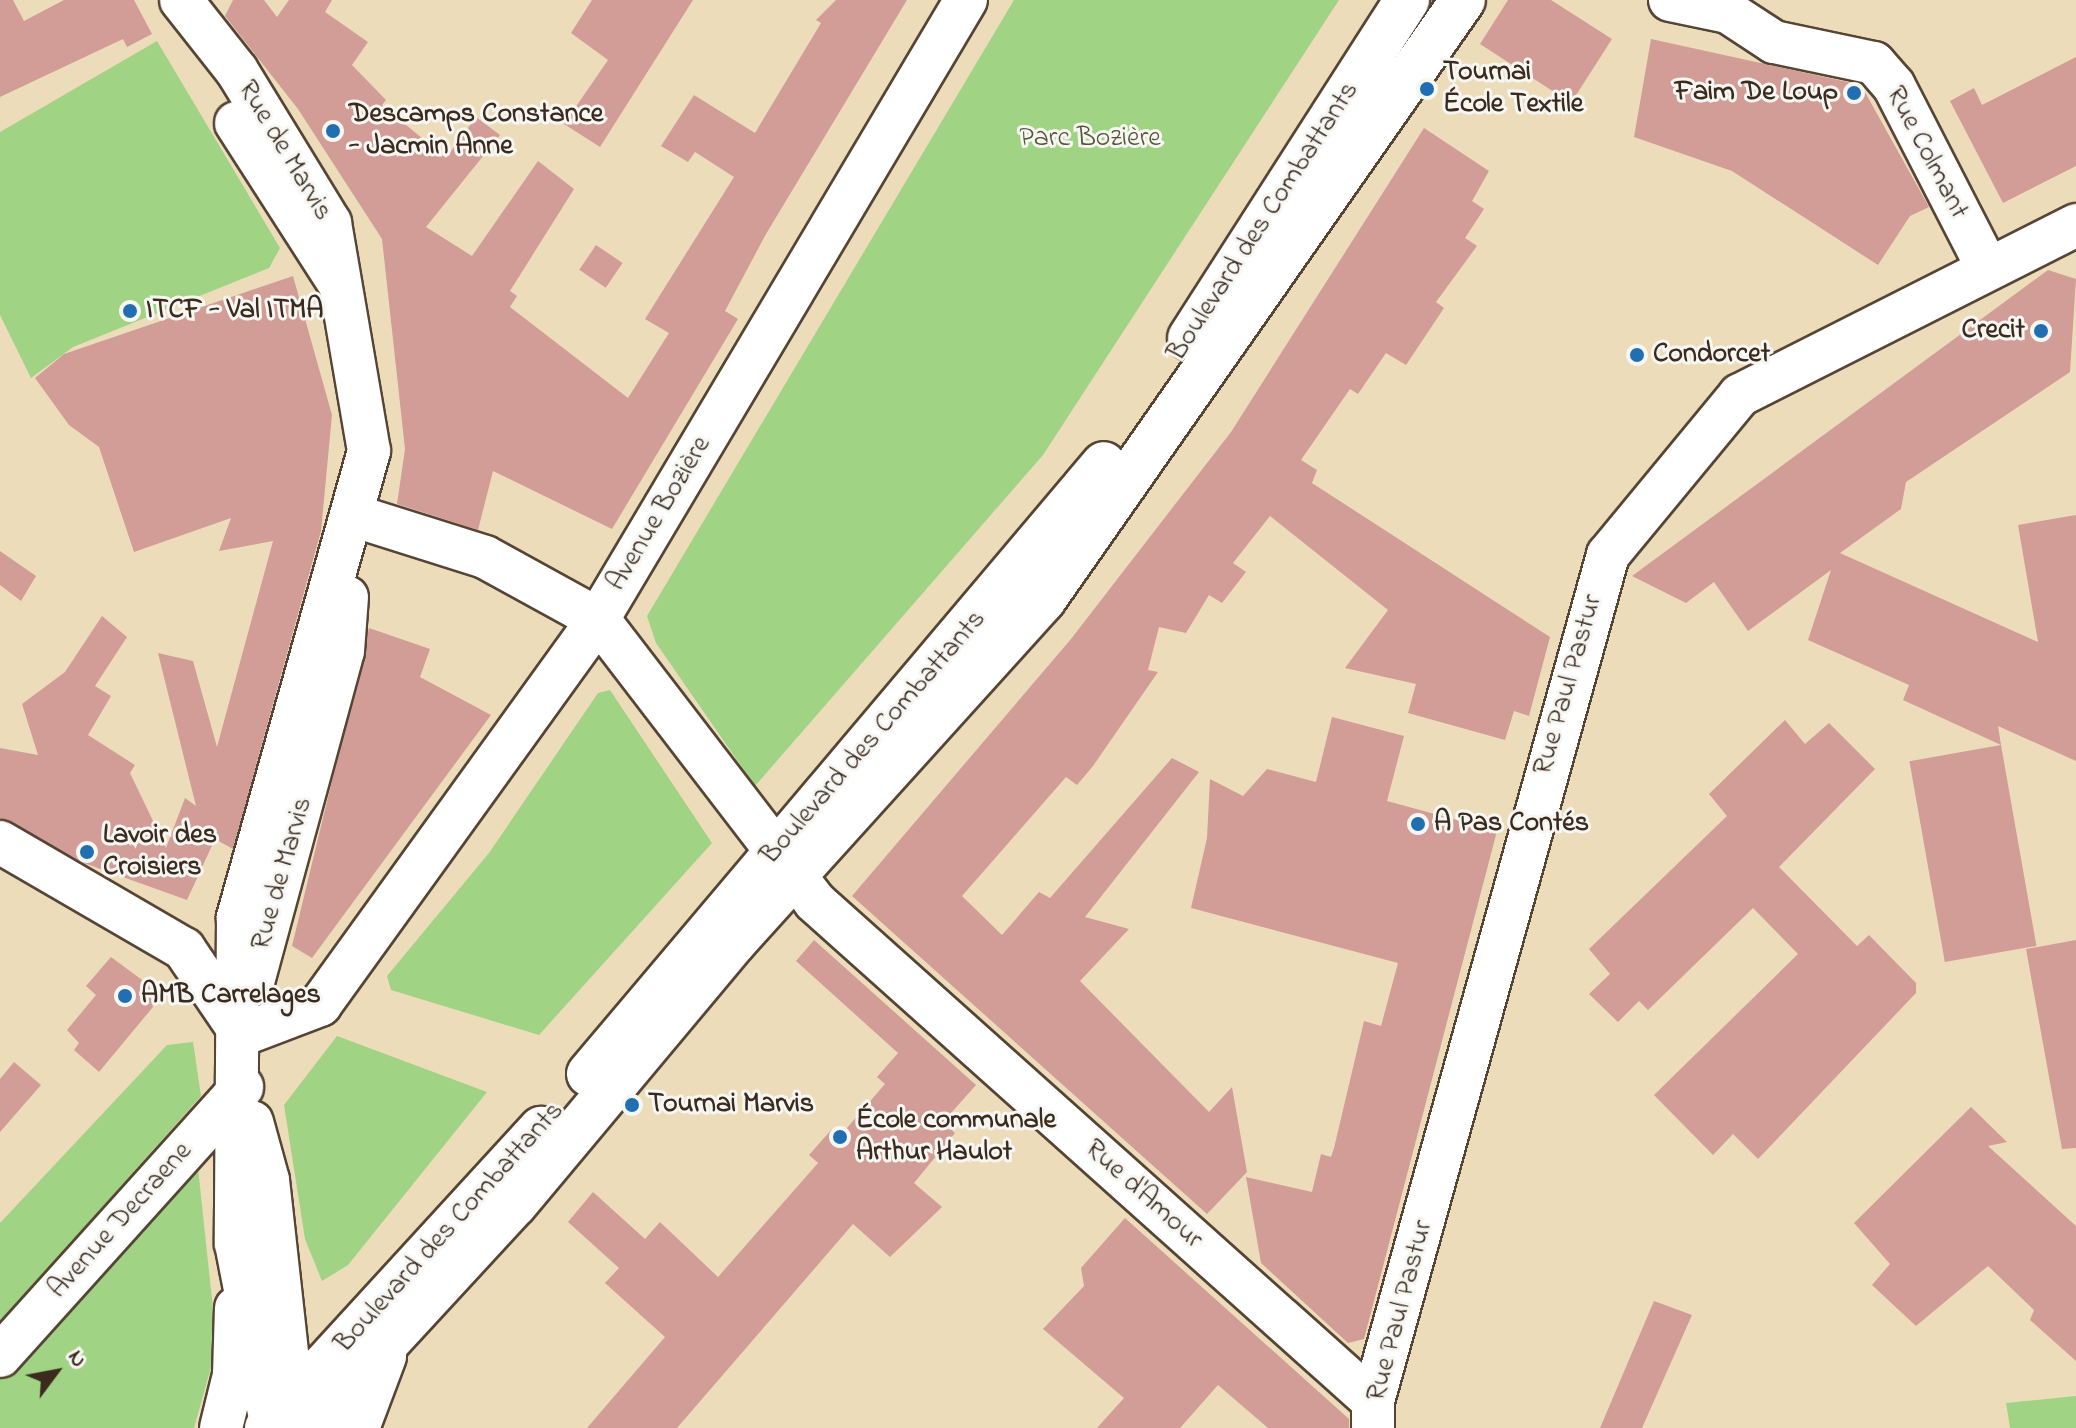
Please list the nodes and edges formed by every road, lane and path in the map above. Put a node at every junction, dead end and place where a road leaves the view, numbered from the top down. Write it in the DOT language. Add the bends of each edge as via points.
graph roads {
  1 [pos="966,0"];
  2 [pos="1407,0"];
  3 [pos="1463,0"];
  4 [pos="1670,0"];
  5 [pos="199,10"];
  6 [pos="2076,225"];
  7 [pos="1987,267"];
  8 [pos="355,516"];
  9 [pos="598,619"];
  10 [pos="0,842"];
  11 [pos="784,869"];
  12 [pos="241,1035"];
  13 [pos="242,1087"];
  14 [pos="236,1243"];
  15 [pos="386,1346"];
  16 [pos="0,1356"];
  17 [pos="1373,1414"];
  18 [pos="284,1422"];
  19 [pos="221,1428"];
  20 [pos="357,1428"];
  1 -- 9 [label="street, Avenue Bozière"];
  2 -- 11 [label="main road, Boulevard des Combattants" via="1137,421"];
  3 -- 11 [label="main road, Boulevard des Combattants" via="1044,599 840,833"];
  4 -- 7 [label="street, Rue Colmant" via="1728,12 1766,37 1874,63 1894,86"];
  5 -- 8 [label="street, Rue de Marvis" via="206,71 299,231 340,285 369,451"];
  6 -- 7 [label="street, Rue Paul Pastur"];
  7 -- 17 [label="street, Rue Paul Pastur" via="1727,405 1608,555"];
  8 -- 9 [label="street" via="485,557"];
  8 -- 12 [label="street, Rue de Marvis" via="241,900"];
  9 -- 11 [label="street, Rue d'Amour"];
  9 -- 12 [label="street, Avenue Bozière" via="320,1005"];
  10 -- 12 [label="street" via="56,880 184,949"];
  11 -- 15 [label="main road, Boulevard des Combattants" via="674,1021"];
  11 -- 17 [label="street, Rue d'Amour"];
  11 -- 18 [label="main road, Boulevard des Combattants" via="585,1079"];
  12 -- 13 [label="street, Rue de Marvis"];
  13 -- 14 [label="street"];
  13 -- 16 [label="street, Avenue Decraene"];
  13 -- 18 [label="street" via="268,1180"];
  14 -- 18 [label="street"];
  14 -- 19 [label="street" via="234,1375"];
  15 -- 18 [label="main road, Boulevard des Combattants"];
  15 -- 20 [label="main road" via="378,1385"];
}
